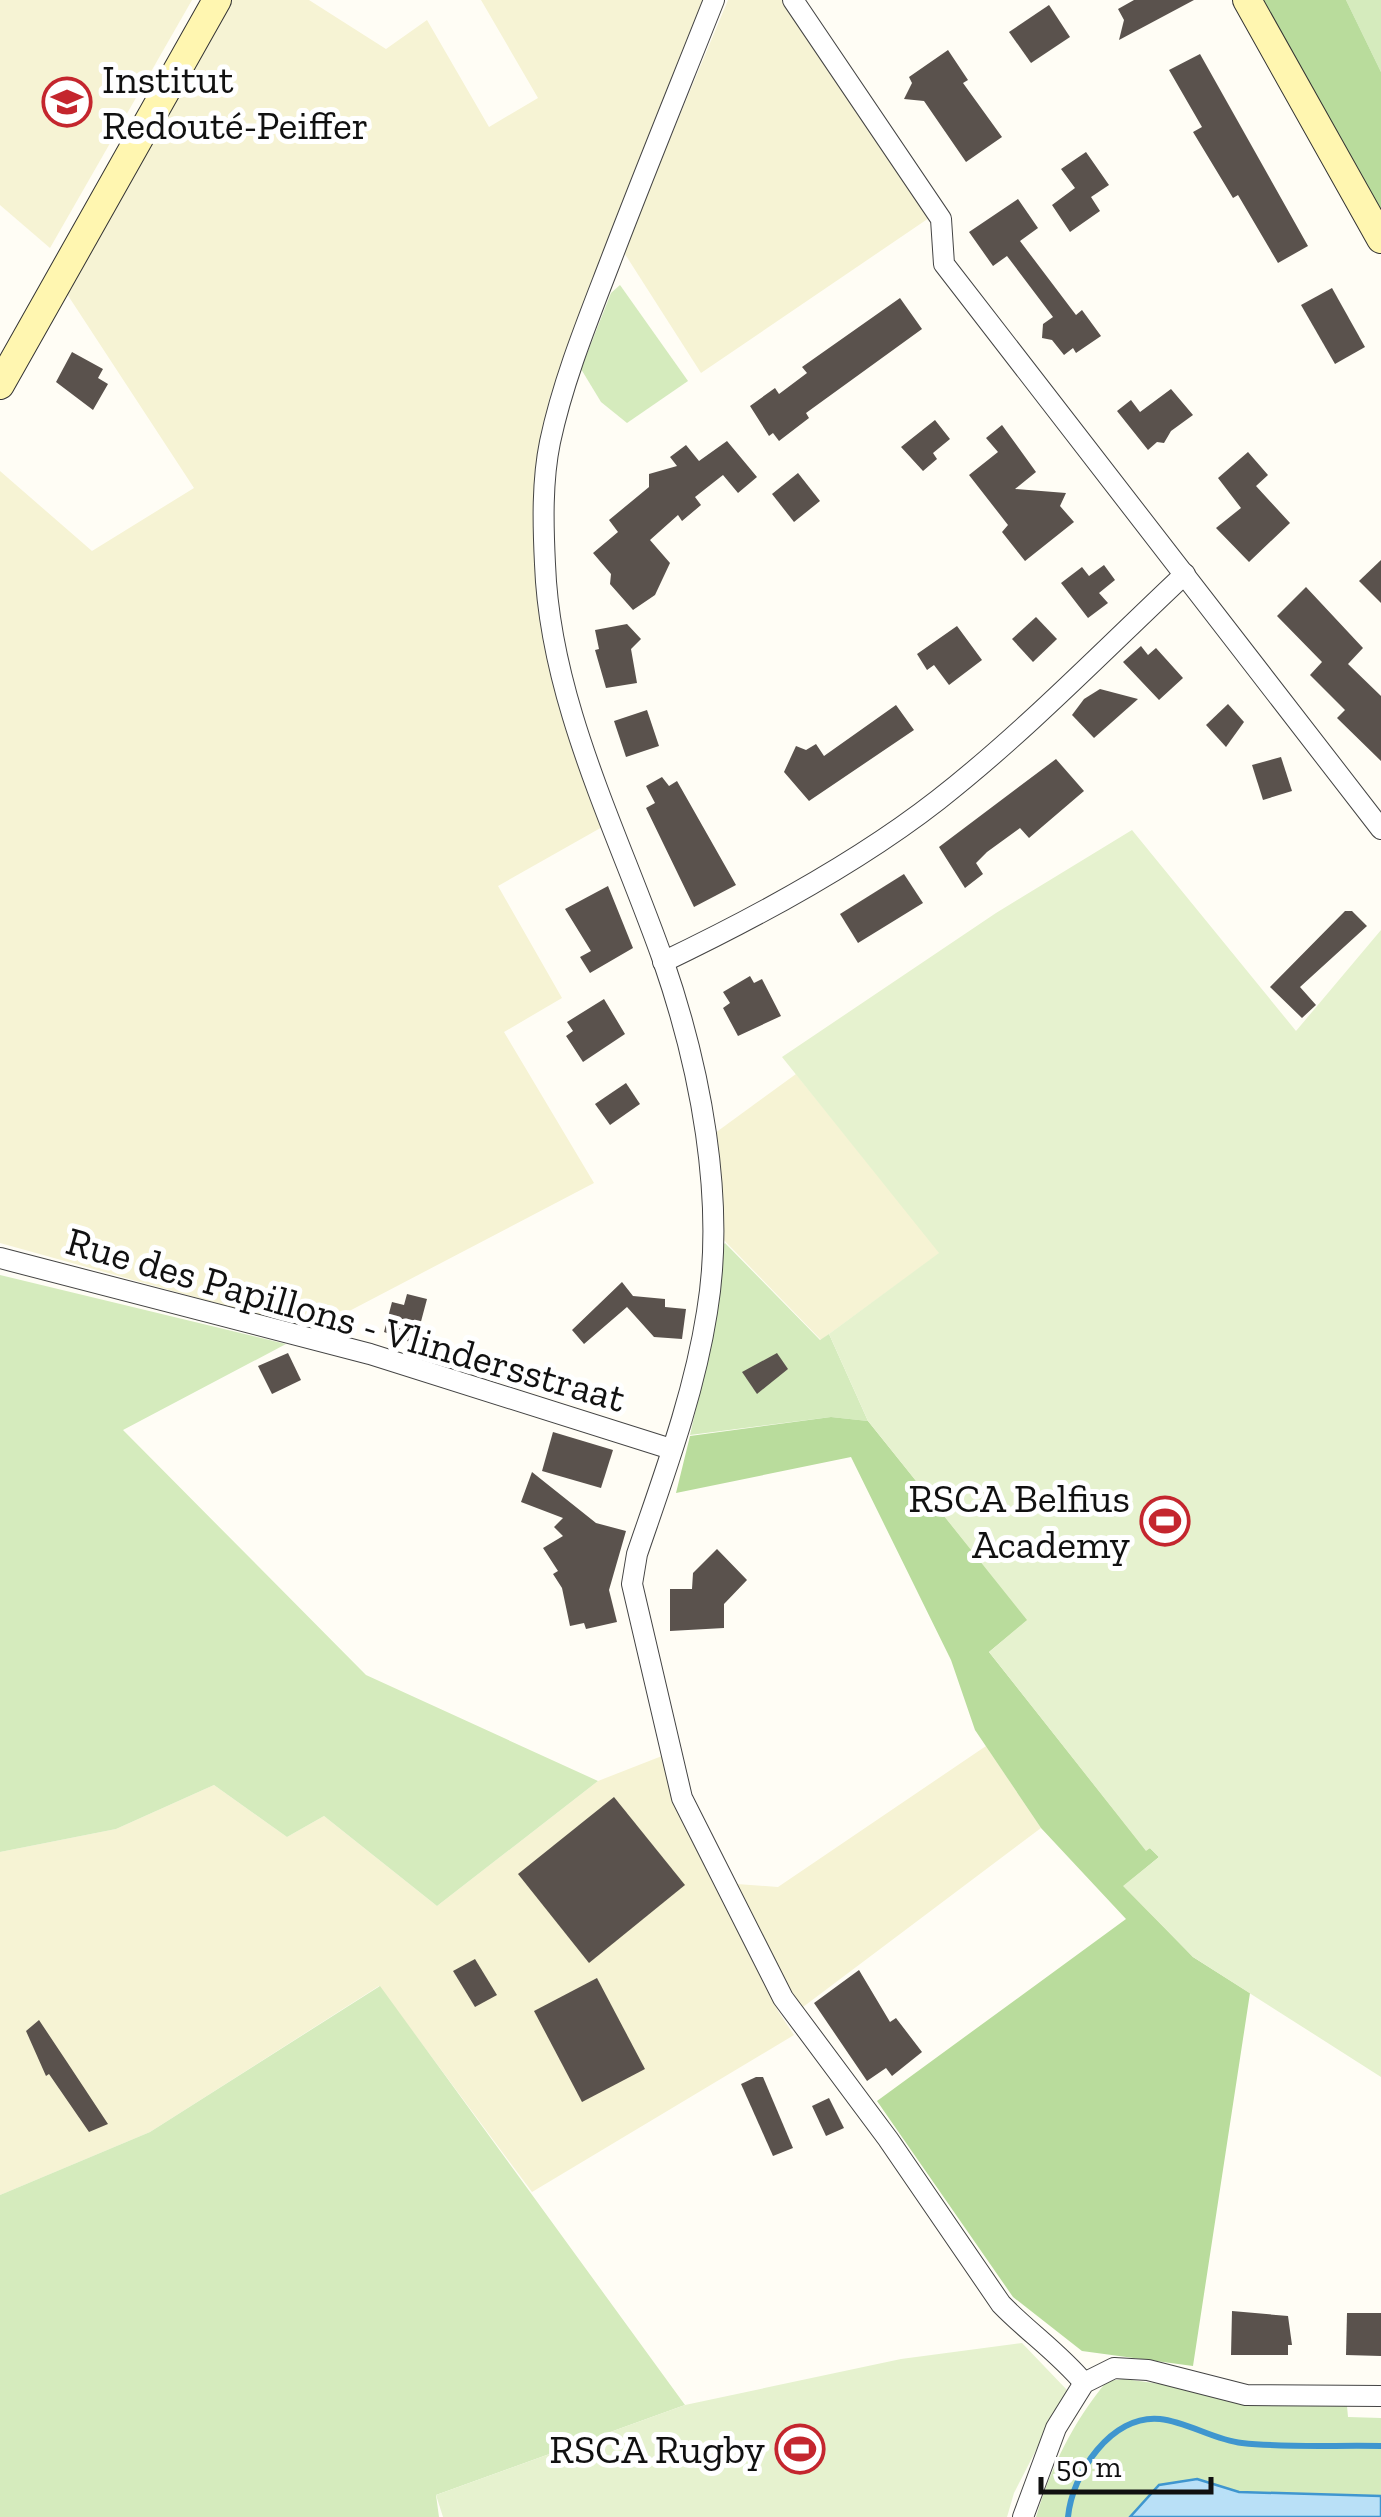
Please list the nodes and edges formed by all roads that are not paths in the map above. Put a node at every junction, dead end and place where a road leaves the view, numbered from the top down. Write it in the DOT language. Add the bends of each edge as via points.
graph roads {
  1 [pos="217,0"];
  2 [pos="714,0"];
  3 [pos="793,0"];
  4 [pos="1247,0"];
  5 [pos="1381,239"];
  6 [pos="0,385"];
  7 [pos="1185,574"];
  8 [pos="1381,830"];
  9 [pos="664,962"];
  10 [pos="0,1258"];
  11 [pos="672,1449"];
  12 [pos="1084,2383"];
  13 [pos="1381,2396"];
  14 [pos="1023,2517"];
  1 -- 6 [label="street"];
  2 -- 9 [label="street" via="581,338 549,445 544,500 545,568 577,731"];
  3 -- 7 [label="street" via="941,219 944,264"];
  4 -- 5 [label="street"];
  7 -- 8 [label="street"];
  7 -- 9 [label="street" via="936,801 861,852"];
  9 -- 11 [label="street" via="690,1056 712,1214 708,1307"];
  10 -- 11 [label="street, Rue des Papillons - Vlindersstraat" via="370,1354"];
  11 -- 12 [label="street" via="632,1584 682,1798 794,2014 1001,2304"];
  12 -- 13 [label="street" via="1114,2368 1246,2395"];
  12 -- 14 [label="street" via="1056,2428"];
}
